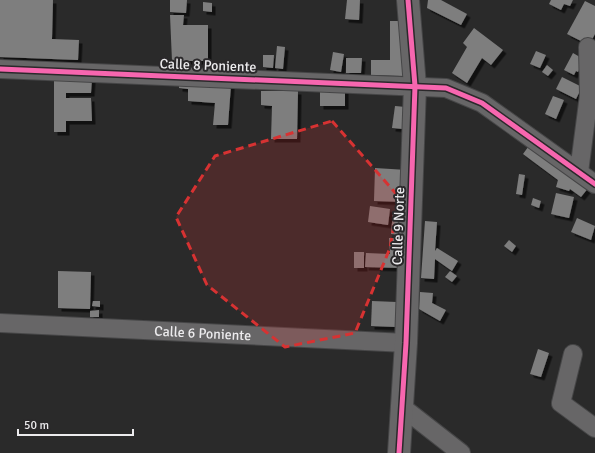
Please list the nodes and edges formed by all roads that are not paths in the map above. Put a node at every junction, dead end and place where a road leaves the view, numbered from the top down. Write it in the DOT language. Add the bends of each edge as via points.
graph roads {
  1 [pos="408,0"];
  2 [pos="588,47"];
  3 [pos="0,69"];
  4 [pos="415,86"];
  5 [pos="579,172"];
  6 [pos="595,184"];
  7 [pos="0,323"];
  8 [pos="406,343"];
  9 [pos="573,354"];
  10 [pos="402,407"];
  11 [pos="595,428"];
  12 [pos="399,453"];
  13 [pos="461,453"];
  1 -- 4 [label="street, Calle 9 Norte"];
  2 -- 5 [label="street" via="589,95"];
  3 -- 4 [label="street, Calle 8 Poniente"];
  4 -- 5 [label="street, Calle 8 Poniente" via="446,88 482,103"];
  4 -- 8 [label="street, Calle 9 Norte"];
  5 -- 6 [label="street, Calle 8 Poniente"];
  7 -- 8 [label="street, Calle 6 Poniente"];
  8 -- 10 [label="street, Calle 9 Norte"];
  9 -- 11 [label="street" via="561,403"];
  10 -- 12 [label="street, Calle 9 Norte"];
  10 -- 13 [label="street"];
}
